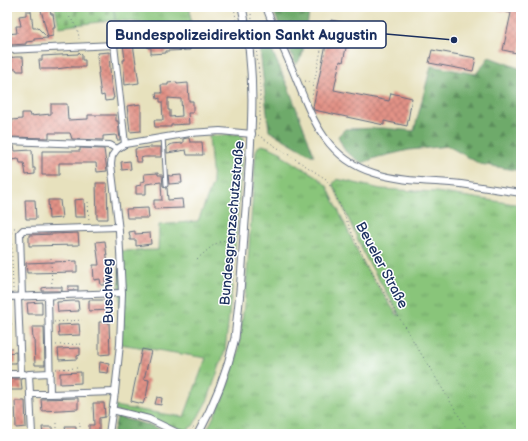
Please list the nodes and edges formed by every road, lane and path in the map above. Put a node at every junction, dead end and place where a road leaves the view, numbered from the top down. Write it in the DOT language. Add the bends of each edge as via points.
graph roads {
  1 [pos="63,7"];
  2 [pos="67,7"];
  3 [pos="84,7"];
  4 [pos="104,7"];
  5 [pos="234,7"];
  6 [pos="242,7"];
  7 [pos="266,7"];
  8 [pos="85,10"];
  9 [pos="316,24"];
  10 [pos="189,32"];
  11 [pos="114,45"];
  12 [pos="79,46"];
  13 [pos="241,46"];
  14 [pos="7,50"];
  15 [pos="305,81"];
  16 [pos="314,84"];
  17 [pos="308,106"];
  18 [pos="252,134"];
  19 [pos="163,137"];
  20 [pos="7,141"];
  21 [pos="125,144"];
  22 [pos="117,149"];
  23 [pos="166,185"];
  24 [pos="521,193"];
  25 [pos="88,202"];
  26 [pos="89,227"];
  27 [pos="118,227"];
  28 [pos="11,240"];
  29 [pos="244,241"];
  30 [pos="7,242"];
  31 [pos="51,258"];
  32 [pos="197,259"];
  33 [pos="122,293"];
  34 [pos="50,296"];
  35 [pos="7,297"];
  36 [pos="20,297"];
  37 [pos="82,320"];
  38 [pos="48,322"];
  39 [pos="83,344"];
  40 [pos="50,345"];
  41 [pos="78,368"];
  42 [pos="50,371"];
  43 [pos="7,374"];
  44 [pos="21,374"];
  45 [pos="29,374"];
  46 [pos="115,392"];
  47 [pos="30,394"];
  48 [pos="50,394"];
  49 [pos="112,410"];
  50 [pos="80,422"];
  51 [pos="57,423"];
  52 [pos="196,424"];
  53 [pos="32,434"];
  54 [pos="57,434"];
  55 [pos="80,434"];
  56 [pos="109,434"];
  57 [pos="180,434"];
  58 [pos="187,434"];
  59 [pos="198,434"];
  60 [pos="470,434"];
  1 -- 12 [label="path" via="75,24"];
  2 -- 8 [label="path" via="72,10"];
  3 -- 8 [label="path"];
  4 -- 8 [label="path"];
  5 -- 13 [label="path"];
  6 -- 18 [label="street, Bundesgrenzschutzstraße" via="252,72"];
  7 -- 17 [label="street"];
  9 -- 16 [label="path" via="326,27"];
  10 -- 11 [label="street" via="123,36"];
  11 -- 12 [label="street"];
  11 -- 21 [label="street"];
  12 -- 14 [label="street"];
  15 -- 16 [label="path"];
  16 -- 17 [label="path"];
  17 -- 24 [label="street" via="318,128 333,148 363,169 396,178"];
  18 -- 19 [label="street" via="220,131"];
  18 -- 29 [label="street, Bundesgrenzschutzstraße"];
  18 -- 60 [label="path, Beueler Straße" via="257,134 326,179 375,278"];
  19 -- 21 [label="street"];
  19 -- 23 [label="lane"];
  20 -- 22 [label="street" via="110,145"];
  21 -- 22 [label="street"];
  22 -- 27 [label="street, Buschweg" via="112,156 111,164"];
  25 -- 26 [label="path"];
  26 -- 27 [label="street"];
  26 -- 36 [label="street" via="23,230 20,233"];
  27 -- 33 [label="street, Buschweg"];
  28 -- 30 [label="path"];
  29 -- 32 [label="path" via="221,240"];
  29 -- 59 [label="street, Bundesgrenzschutzstraße" via="235,337 221,386"];
  31 -- 34 [label="path"];
  33 -- 34 [label="street"];
  33 -- 46 [label="street, Buschweg"];
  34 -- 36 [label="street"];
  34 -- 38 [label="street"];
  35 -- 36 [label="street"];
  36 -- 44 [label="street"];
  37 -- 38 [label="path"];
  38 -- 40 [label="street"];
  39 -- 40 [label="path"];
  40 -- 42 [label="street"];
  41 -- 42 [label="path"];
  42 -- 45 [label="street"];
  42 -- 48 [label="street"];
  43 -- 44 [label="street"];
  44 -- 45 [label="street"];
  45 -- 47 [label="street"];
  46 -- 48 [label="street"];
  46 -- 49 [label="street, Buschweg"];
  47 -- 48 [label="street"];
  47 -- 53 [label="street"];
  49 -- 56 [label="street, Buschweg"];
  49 -- 57 [label="street" via="149,419"];
  50 -- 55 [label="path"];
  51 -- 54 [label="path"];
  52 -- 58 [label="path"];
}
